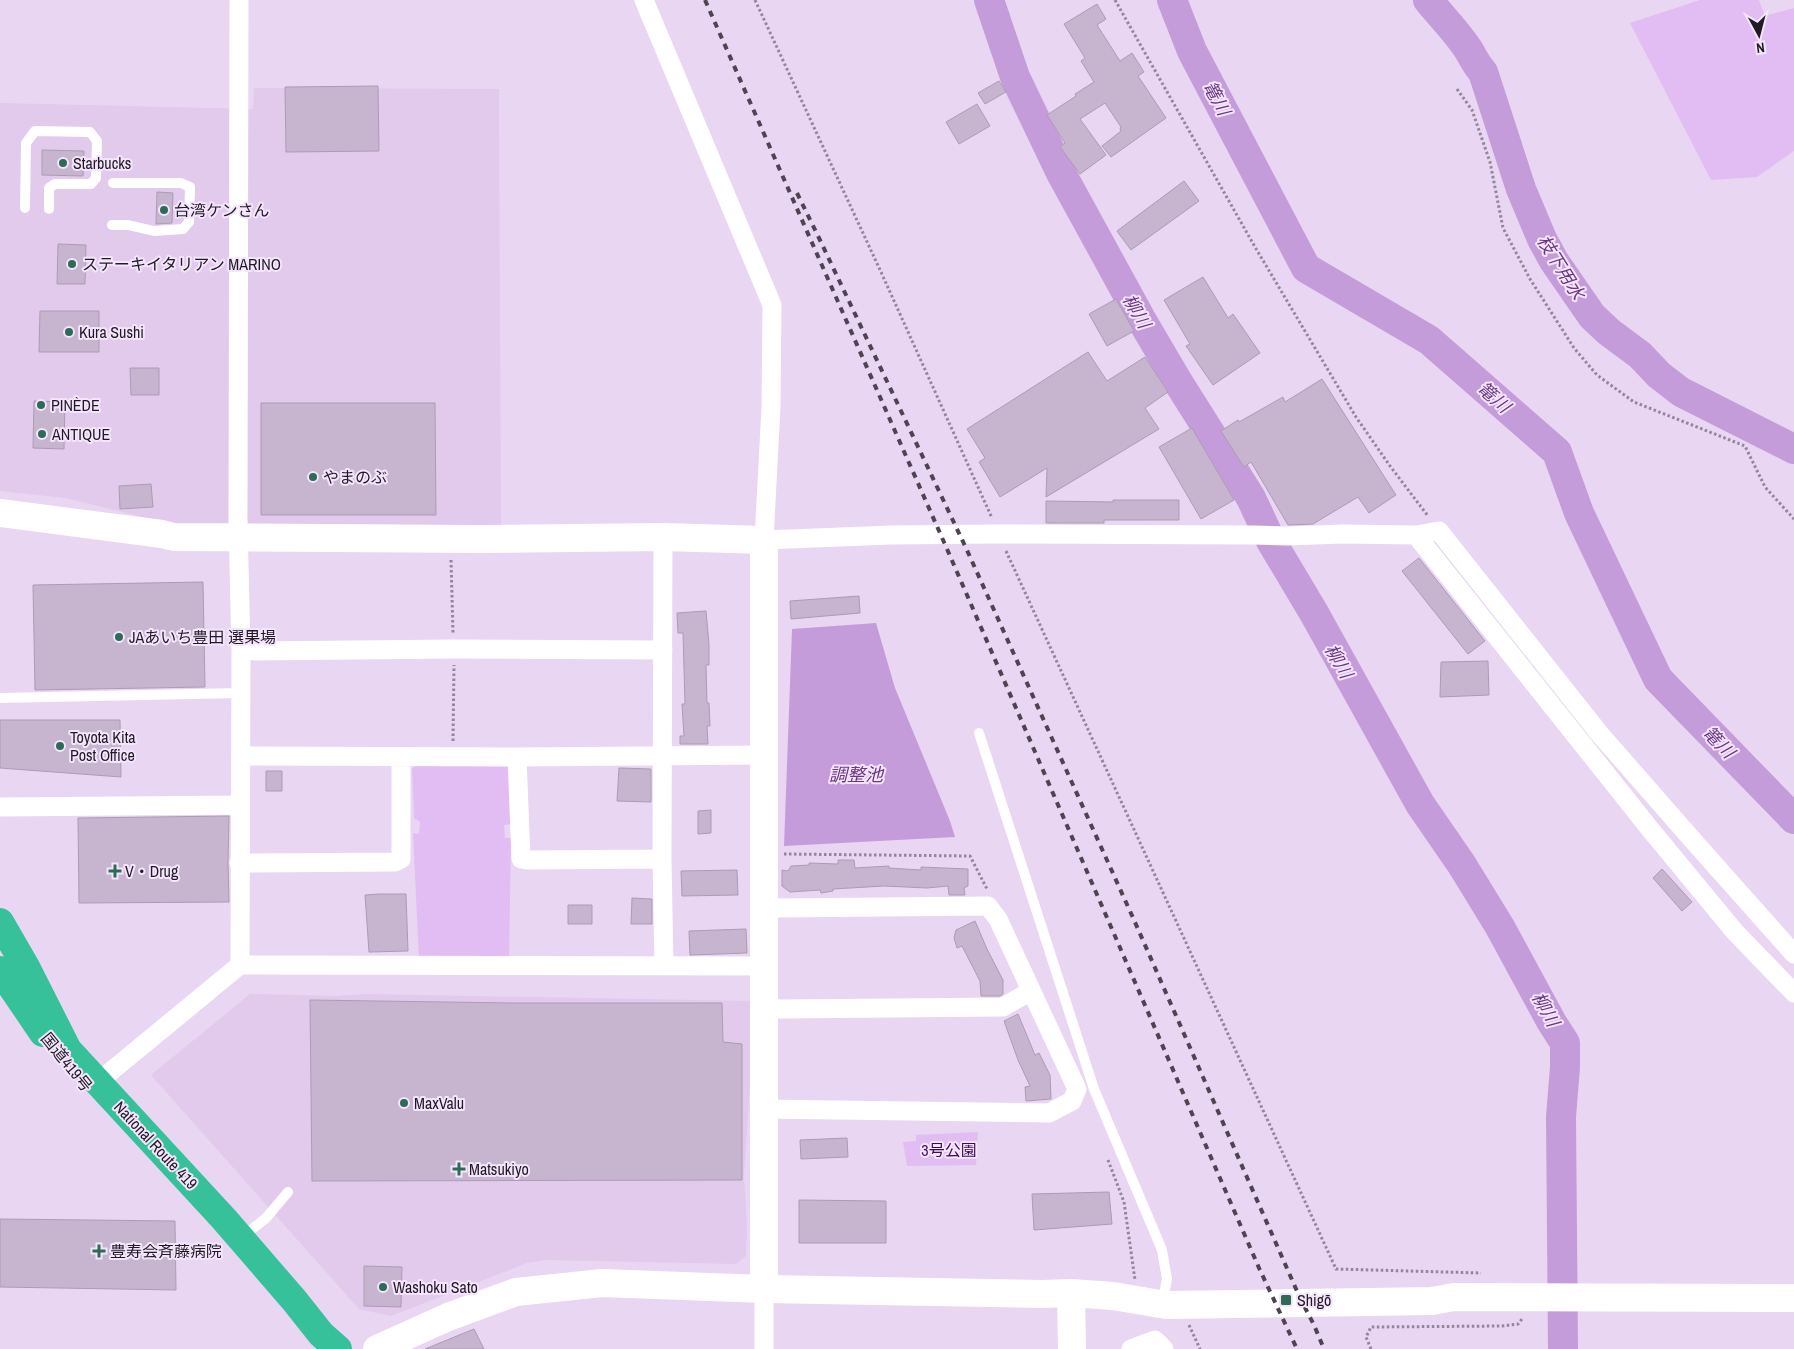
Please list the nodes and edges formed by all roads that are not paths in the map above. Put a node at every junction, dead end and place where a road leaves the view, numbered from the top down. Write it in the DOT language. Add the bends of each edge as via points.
graph roads {
  1 [pos="239,0"];
  2 [pos="644,0"];
  3 [pos="113,183"];
  4 [pos="25,208"];
  5 [pos="49,209"];
  6 [pos="112,225"];
  7 [pos="0,513"];
  8 [pos="1416,536"];
  9 [pos="238,537"];
  10 [pos="663,537"];
  11 [pos="764,540"];
  12 [pos="663,650"];
  13 [pos="241,651"];
  14 [pos="240,693"];
  15 [pos="0,698"];
  16 [pos="979,733"];
  17 [pos="663,755"];
  18 [pos="764,755"];
  19 [pos="241,756"];
  20 [pos="401,757"];
  21 [pos="518,757"];
  22 [pos="240,805"];
  23 [pos="0,808"];
  24 [pos="662,859"];
  25 [pos="239,862"];
  26 [pos="764,905"];
  27 [pos="0,922"];
  28 [pos="1794,954"];
  29 [pos="240,965"];
  30 [pos="664,965"];
  31 [pos="764,966"];
  32 [pos="0,970"];
  33 [pos="1031,991"];
  34 [pos="1794,994"];
  35 [pos="764,1005"];
  36 [pos="98,1082"];
  37 [pos="763,1109"];
  38 [pos="288,1192"];
  39 [pos="240,1239"];
  40 [pos="764,1289"];
  41 [pos="1165,1289"];
  42 [pos="1071,1293"];
  43 [pos="1113,1296"];
  44 [pos="1454,1297"];
  45 [pos="1794,1298"];
  46 [pos="321,1349"];
  47 [pos="338,1349"];
  48 [pos="378,1349"];
  49 [pos="764,1349"];
  50 [pos="1072,1349"];
  51 [pos="1131,1349"];
  52 [pos="1164,1349"];
  1 -- 9 [label="street"];
  2 -- 11 [label="street" via="772,305"];
  3 -- 6 [label="lane" via="181,183 190,187 189,222 183,229 154,231 128,224"];
  4 -- 5 [label="lane" via="26,143 35,130 90,132 98,141 96,178 91,184 55,184 49,188"];
  7 -- 9 [label="street" via="174,537"];
  8 -- 11 [label="street" via="998,534"];
  8 -- 28 [label="street" via="1439,531 1600,733"];
  8 -- 34 [label="street" via="1735,932"];
  9 -- 10 [label="street"];
  9 -- 13 [label="street"];
  10 -- 11 [label="street"];
  10 -- 12 [label="street"];
  11 -- 18 [label="street"];
  12 -- 13 [label="street"];
  12 -- 17 [label="street"];
  13 -- 14 [label="street"];
  14 -- 15 [label="lane"];
  14 -- 19 [label="street"];
  16 -- 41 [label="lane" via="1094,1089 1162,1250 1167,1278"];
  17 -- 18 [label="street"];
  17 -- 21 [label="street"];
  17 -- 24 [label="street"];
  18 -- 26 [label="street"];
  19 -- 20 [label="street"];
  19 -- 22 [label="street"];
  20 -- 21 [label="street"];
  20 -- 25 [label="street" via="401,859 395,862"];
  21 -- 24 [label="street" via="521,859"];
  22 -- 23 [label="street"];
  22 -- 25 [label="street"];
  24 -- 30 [label="street"];
  25 -- 29 [label="street"];
  26 -- 31 [label="street"];
  26 -- 33 [label="street" via="777,908 988,906 998,919"];
  27 -- 36 [label="highway, National Route 419" via="68,1050"];
  29 -- 30 [label="street"];
  29 -- 36 [label="street"];
  30 -- 31 [label="street"];
  31 -- 35 [label="street"];
  32 -- 46 [label="highway, 国道419号" via="71,1071 223,1235"];
  33 -- 35 [label="street" via="1003,1007 779,1009"];
  33 -- 37 [label="street" via="1077,1089 1072,1101 1049,1113"];
  35 -- 37 [label="street"];
  36 -- 39 [label="highway, National Route 419"];
  37 -- 40 [label="street"];
  38 -- 39 [label="lane" via="266,1218"];
  39 -- 47 [label="highway, National Route 419" via="321,1334"];
  40 -- 42 [label="street"];
  40 -- 48 [label="street" via="602,1283 516,1292 448,1317"];
  40 -- 49 [label="street"];
  41 -- 43 [label="street" via="1143,1287"];
  41 -- 44 [label="street" via="1433,1290"];
  42 -- 43 [label="street"];
  42 -- 50 [label="street"];
  43 -- 44 [label="street" via="1166,1305 1432,1301"];
  44 -- 45 [label="street"];
  51 -- 52 [label="street" via="1156,1340"];
}
